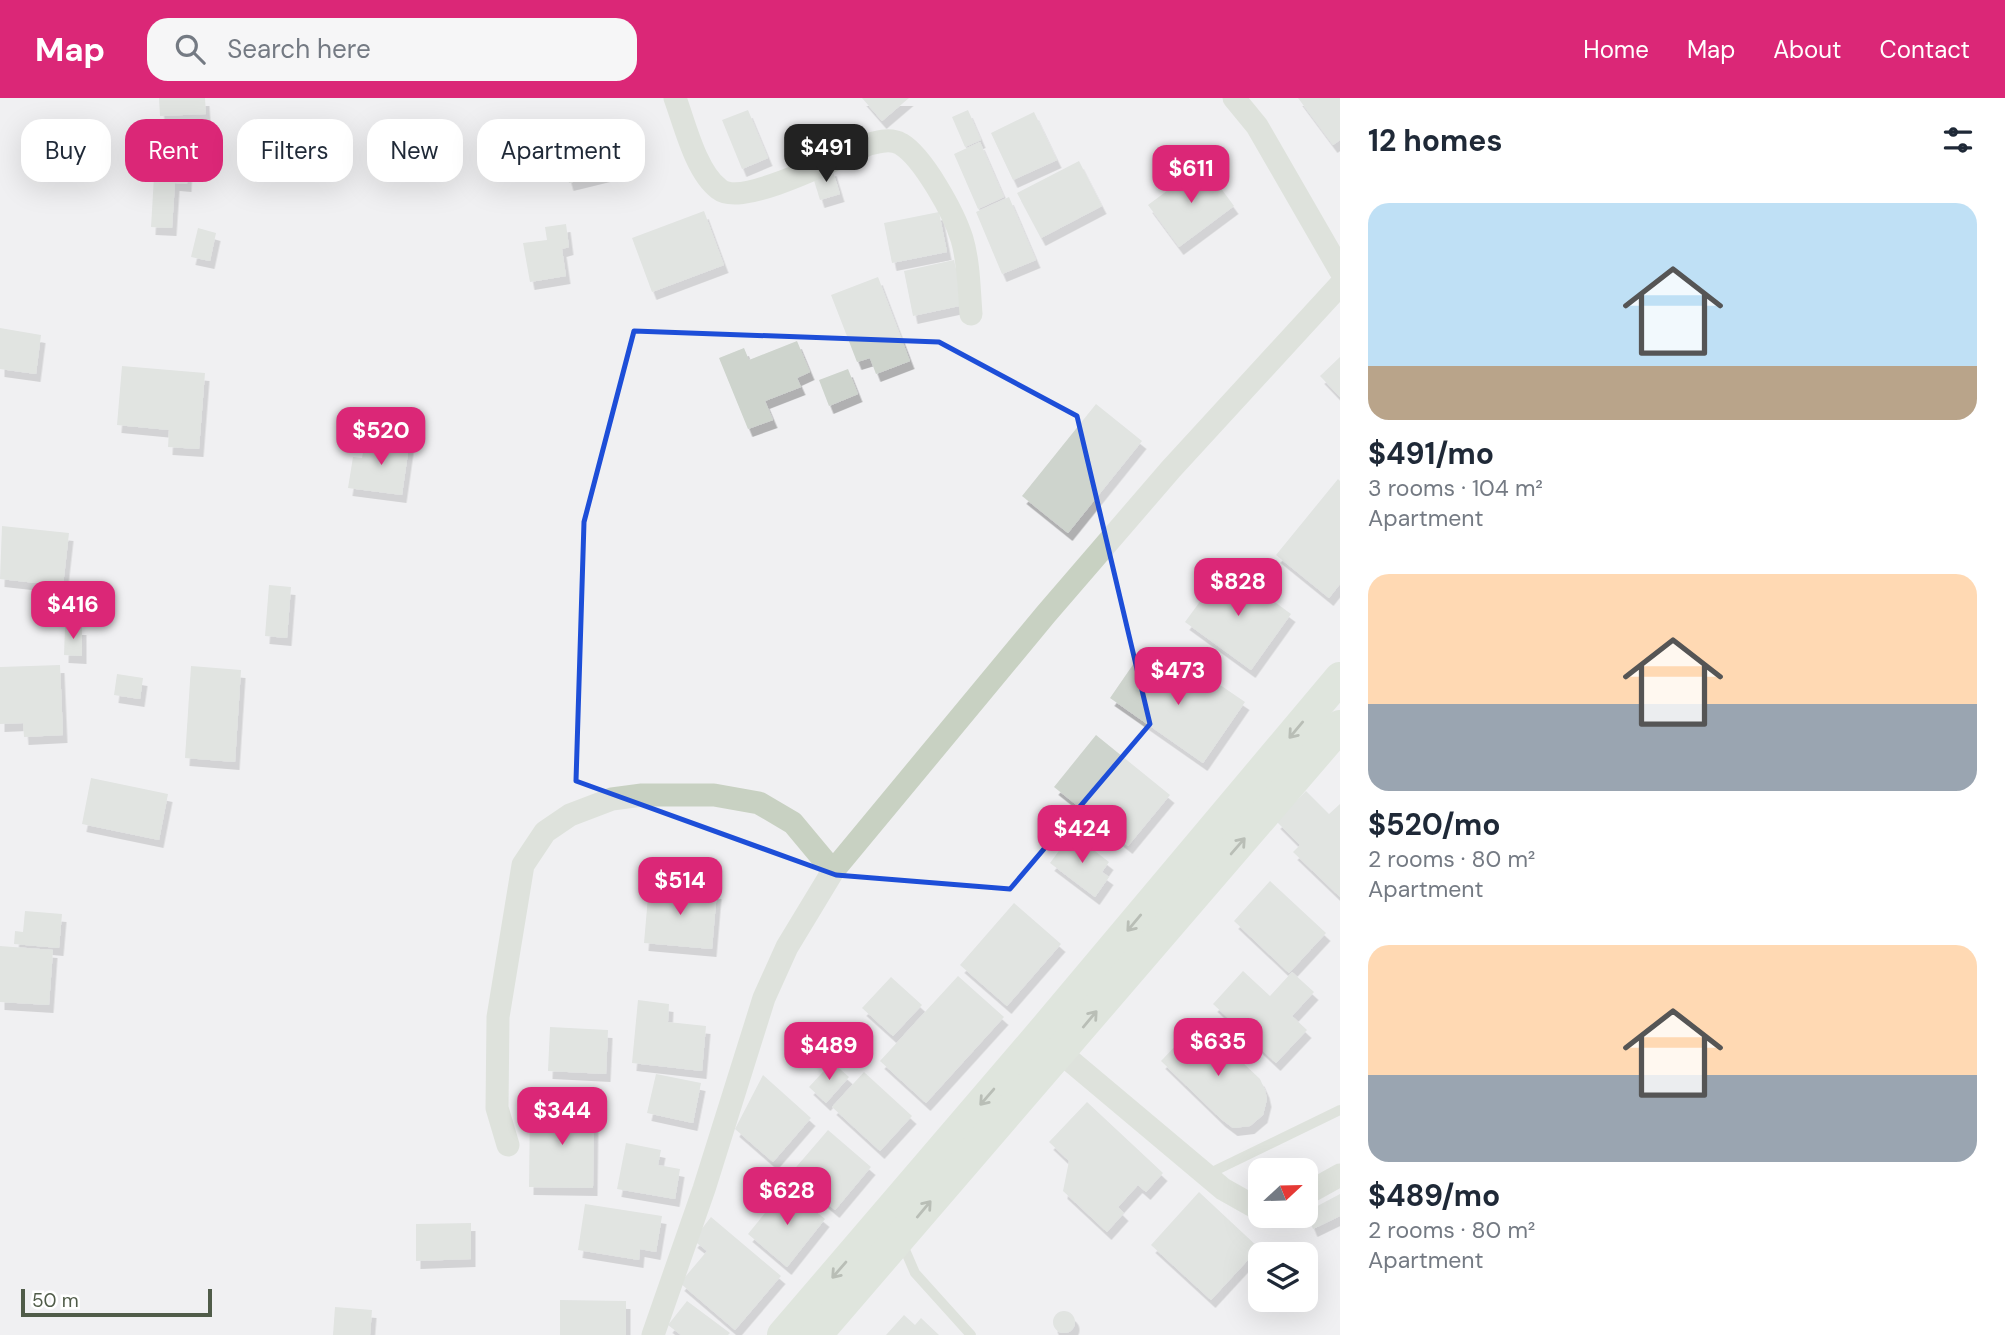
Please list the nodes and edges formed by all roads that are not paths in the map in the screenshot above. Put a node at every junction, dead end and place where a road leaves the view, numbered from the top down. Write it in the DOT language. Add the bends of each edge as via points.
graph roads {
  1 [pos="675,98"];
  2 [pos="1234,98"];
  3 [pos="1340,270"];
  4 [pos="1340,285"];
  5 [pos="971,314"];
  6 [pos="1340,678"];
  7 [pos="1340,726"];
  8 [pos="833,871"];
  9 [pos="1177,893"];
  10 [pos="1051,1044"];
  11 [pos="1340,1110"];
  12 [pos="508,1144"];
  13 [pos="1206,1175"];
  14 [pos="1340,1175"];
  15 [pos="1318,1187"];
  16 [pos="1248,1203"];
  17 [pos="894,1225"];
  18 [pos="653,1335"];
  19 [pos="783,1335"];
  20 [pos="817,1335"];
  21 [pos="971,1335"];
  1 -- 5 [label="street" via="707,176 729,195 760,191 869,144 900,143 920,160 961,237"];
  2 -- 3 [label="street" via="1256,126"];
  4 -- 8 [label="street" via="1171,469"];
  6 -- 9 [label="main road, one-way"];
  9 -- 7 [label="main road, one-way"];
  8 -- 12 [label="street" via="793,823 759,803 714,795 612,799 570,815 545,832 523,865 498,1017 497,1108"];
  8 -- 18 [label="street" via="787,947 764,998"];
  9 -- 10 [label="main road"];
  10 -- 13 [label="street"];
  10 -- 17 [label="main road"];
  11 -- 13 [label="lane"];
  13 -- 16 [label="street"];
  14 -- 15 [label="street"];
  17 -- 19 [label="main road, one-way"];
  17 -- 20 [label="main road"];
  17 -- 21 [label="lane" via="915,1273"];
}
